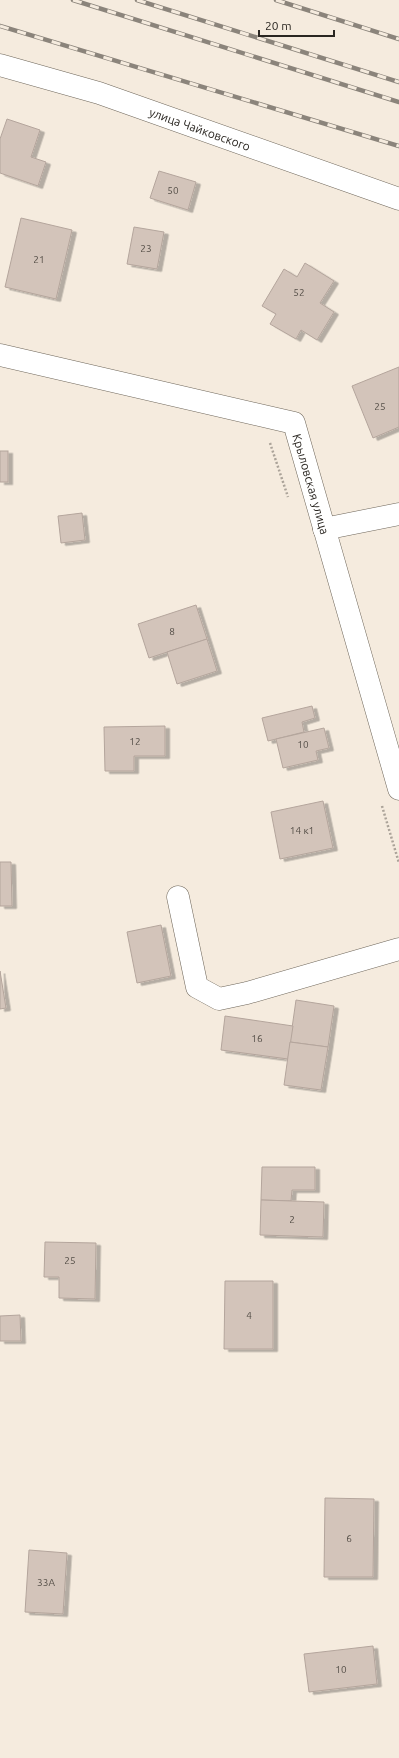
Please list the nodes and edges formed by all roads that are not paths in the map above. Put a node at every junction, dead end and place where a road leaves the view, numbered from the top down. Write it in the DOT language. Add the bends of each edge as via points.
graph roads {
  1 [pos="0,65"];
  2 [pos="399,199"];
  3 [pos="0,355"];
  4 [pos="399,514"];
  5 [pos="324,529"];
  6 [pos="399,788"];
  7 [pos="178,897"];
  8 [pos="399,949"];
  1 -- 2 [label="street, улица Чайковского" via="99,93"];
  3 -- 5 [label="street, Крыловская улица" via="294,423"];
  4 -- 5 [label="street"];
  5 -- 6 [label="street, Крыловская улица"];
  7 -- 8 [label="street" via="198,987 219,999"];
}
